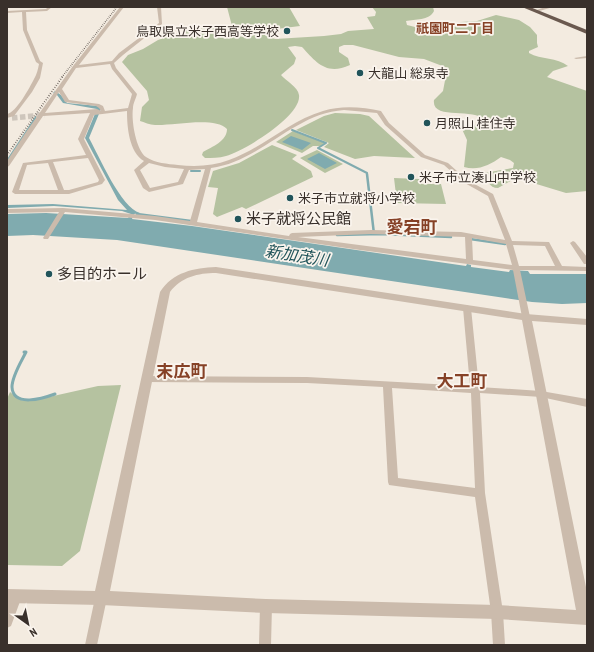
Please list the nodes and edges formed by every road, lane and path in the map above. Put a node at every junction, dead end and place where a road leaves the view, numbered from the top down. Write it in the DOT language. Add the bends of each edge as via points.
graph roads {
  1 [pos="50,7"];
  2 [pos="122,7"];
  3 [pos="158,7"];
  4 [pos="525,7"];
  5 [pos="551,7"];
  6 [pos="24,11"];
  7 [pos="536,11"];
  8 [pos="7,12"];
  9 [pos="587,32"];
  10 [pos="587,57"];
  11 [pos="576,58"];
  12 [pos="113,62"];
  13 [pos="75,67"];
  14 [pos="60,89"];
  15 [pos="129,109"];
  16 [pos="94,112"];
  17 [pos="102,112"];
  18 [pos="44,115"];
  19 [pos="9,117"];
  20 [pos="89,156"];
  21 [pos="50,161"];
  22 [pos="148,161"];
  23 [pos="7,165"];
  24 [pos="187,168"];
  25 [pos="208,168"];
  26 [pos="62,192"];
  27 [pos="7,211"];
  28 [pos="62,213"];
  29 [pos="193,224"];
  30 [pos="275,236"];
  31 [pos="468,236"];
  32 [pos="46,238"];
  33 [pos="511,243"];
  34 [pos="573,243"];
  35 [pos="470,262"];
  36 [pos="587,262"];
  37 [pos="560,269"];
  38 [pos="587,269"];
  39 [pos="518,271"];
  40 [pos="467,308"];
  41 [pos="526,316"];
  42 [pos="587,322"];
  43 [pos="147,379"];
  44 [pos="387,384"];
  45 [pos="475,390"];
  46 [pos="541,394"];
  47 [pos="587,403"];
  48 [pos="480,493"];
  49 [pos="12,596"];
  50 [pos="101,598"];
  51 [pos="266,606"];
  52 [pos="497,612"];
  53 [pos="586,621"];
  54 [pos="7,622"];
  55 [pos="91,645"];
  56 [pos="264,645"];
  57 [pos="499,645"];
  1 -- 6 [label="street" via="47,10"];
  2 -- 13 [label="street"];
  3 -- 12 [label="street" via="162,23"];
  4 -- 7 [label="highway"];
  5 -- 7 [label="street"];
  6 -- 8 [label="street"];
  6 -- 19 [label="street" via="25,30 40,63 39,75"];
  7 -- 9 [label="highway"];
  10 -- 11 [label="street"];
  12 -- 13 [label="street"];
  12 -- 15 [label="street" via="114,68 135,94"];
  13 -- 14 [label="street"];
  14 -- 17 [label="street" via="67,101 98,105"];
  14 -- 23 [label="street"];
  15 -- 17 [label="street"];
  15 -- 22 [label="street" via="134,145 138,153"];
  16 -- 17 [label="street"];
  16 -- 18 [label="street"];
  16 -- 20 [label="street" via="81,139"];
  20 -- 21 [label="street"];
  20 -- 26 [label="street" via="102,182"];
  21 -- 26 [label="street"];
  21 -- 26 [label="street" via="25,164 15,192"];
  22 -- 24 [label="street"];
  22 -- 24 [label="street" via="137,170 149,190 181,183"];
  24 -- 25 [label="street"];
  25 -- 29 [label="street"];
  25 -- 33 [label="street" via="242,158 289,128 324,112 340,109 379,112 387,124 423,156 446,164 465,181 491,195"];
  27 -- 28 [label="street"];
  28 -- 29 [label="street" via="132,216"];
  28 -- 32 [label="street"];
  29 -- 30 [label="street"];
  30 -- 31 [label="street" via="371,232"];
  30 -- 35 [label="street"];
  31 -- 33 [label="street"];
  31 -- 35 [label="street"];
  33 -- 37 [label="street" via="547,244"];
  33 -- 39 [label="street"];
  34 -- 36 [label="street"];
  35 -- 39 [label="street"];
  37 -- 38 [label="street"];
  37 -- 39 [label="street"];
  39 -- 41 [label="street"];
  40 -- 41 [label="street"];
  40 -- 43 [label="street" via="203,270 182,276 165,292"];
  40 -- 45 [label="street"];
  41 -- 42 [label="street"];
  41 -- 46 [label="street"];
  43 -- 44 [label="street" via="307,380"];
  43 -- 50 [label="street"];
  44 -- 45 [label="street"];
  44 -- 48 [label="street" via="393,482"];
  45 -- 46 [label="street"];
  45 -- 48 [label="street"];
  46 -- 47 [label="street"];
  46 -- 53 [label="street"];
  48 -- 52 [label="street"];
  49 -- 50 [label="street"];
  49 -- 54 [label="street"];
  50 -- 51 [label="street"];
  50 -- 55 [label="street"];
  51 -- 52 [label="street"];
  51 -- 56 [label="street"];
  52 -- 53 [label="street"];
  52 -- 57 [label="street"];
}
